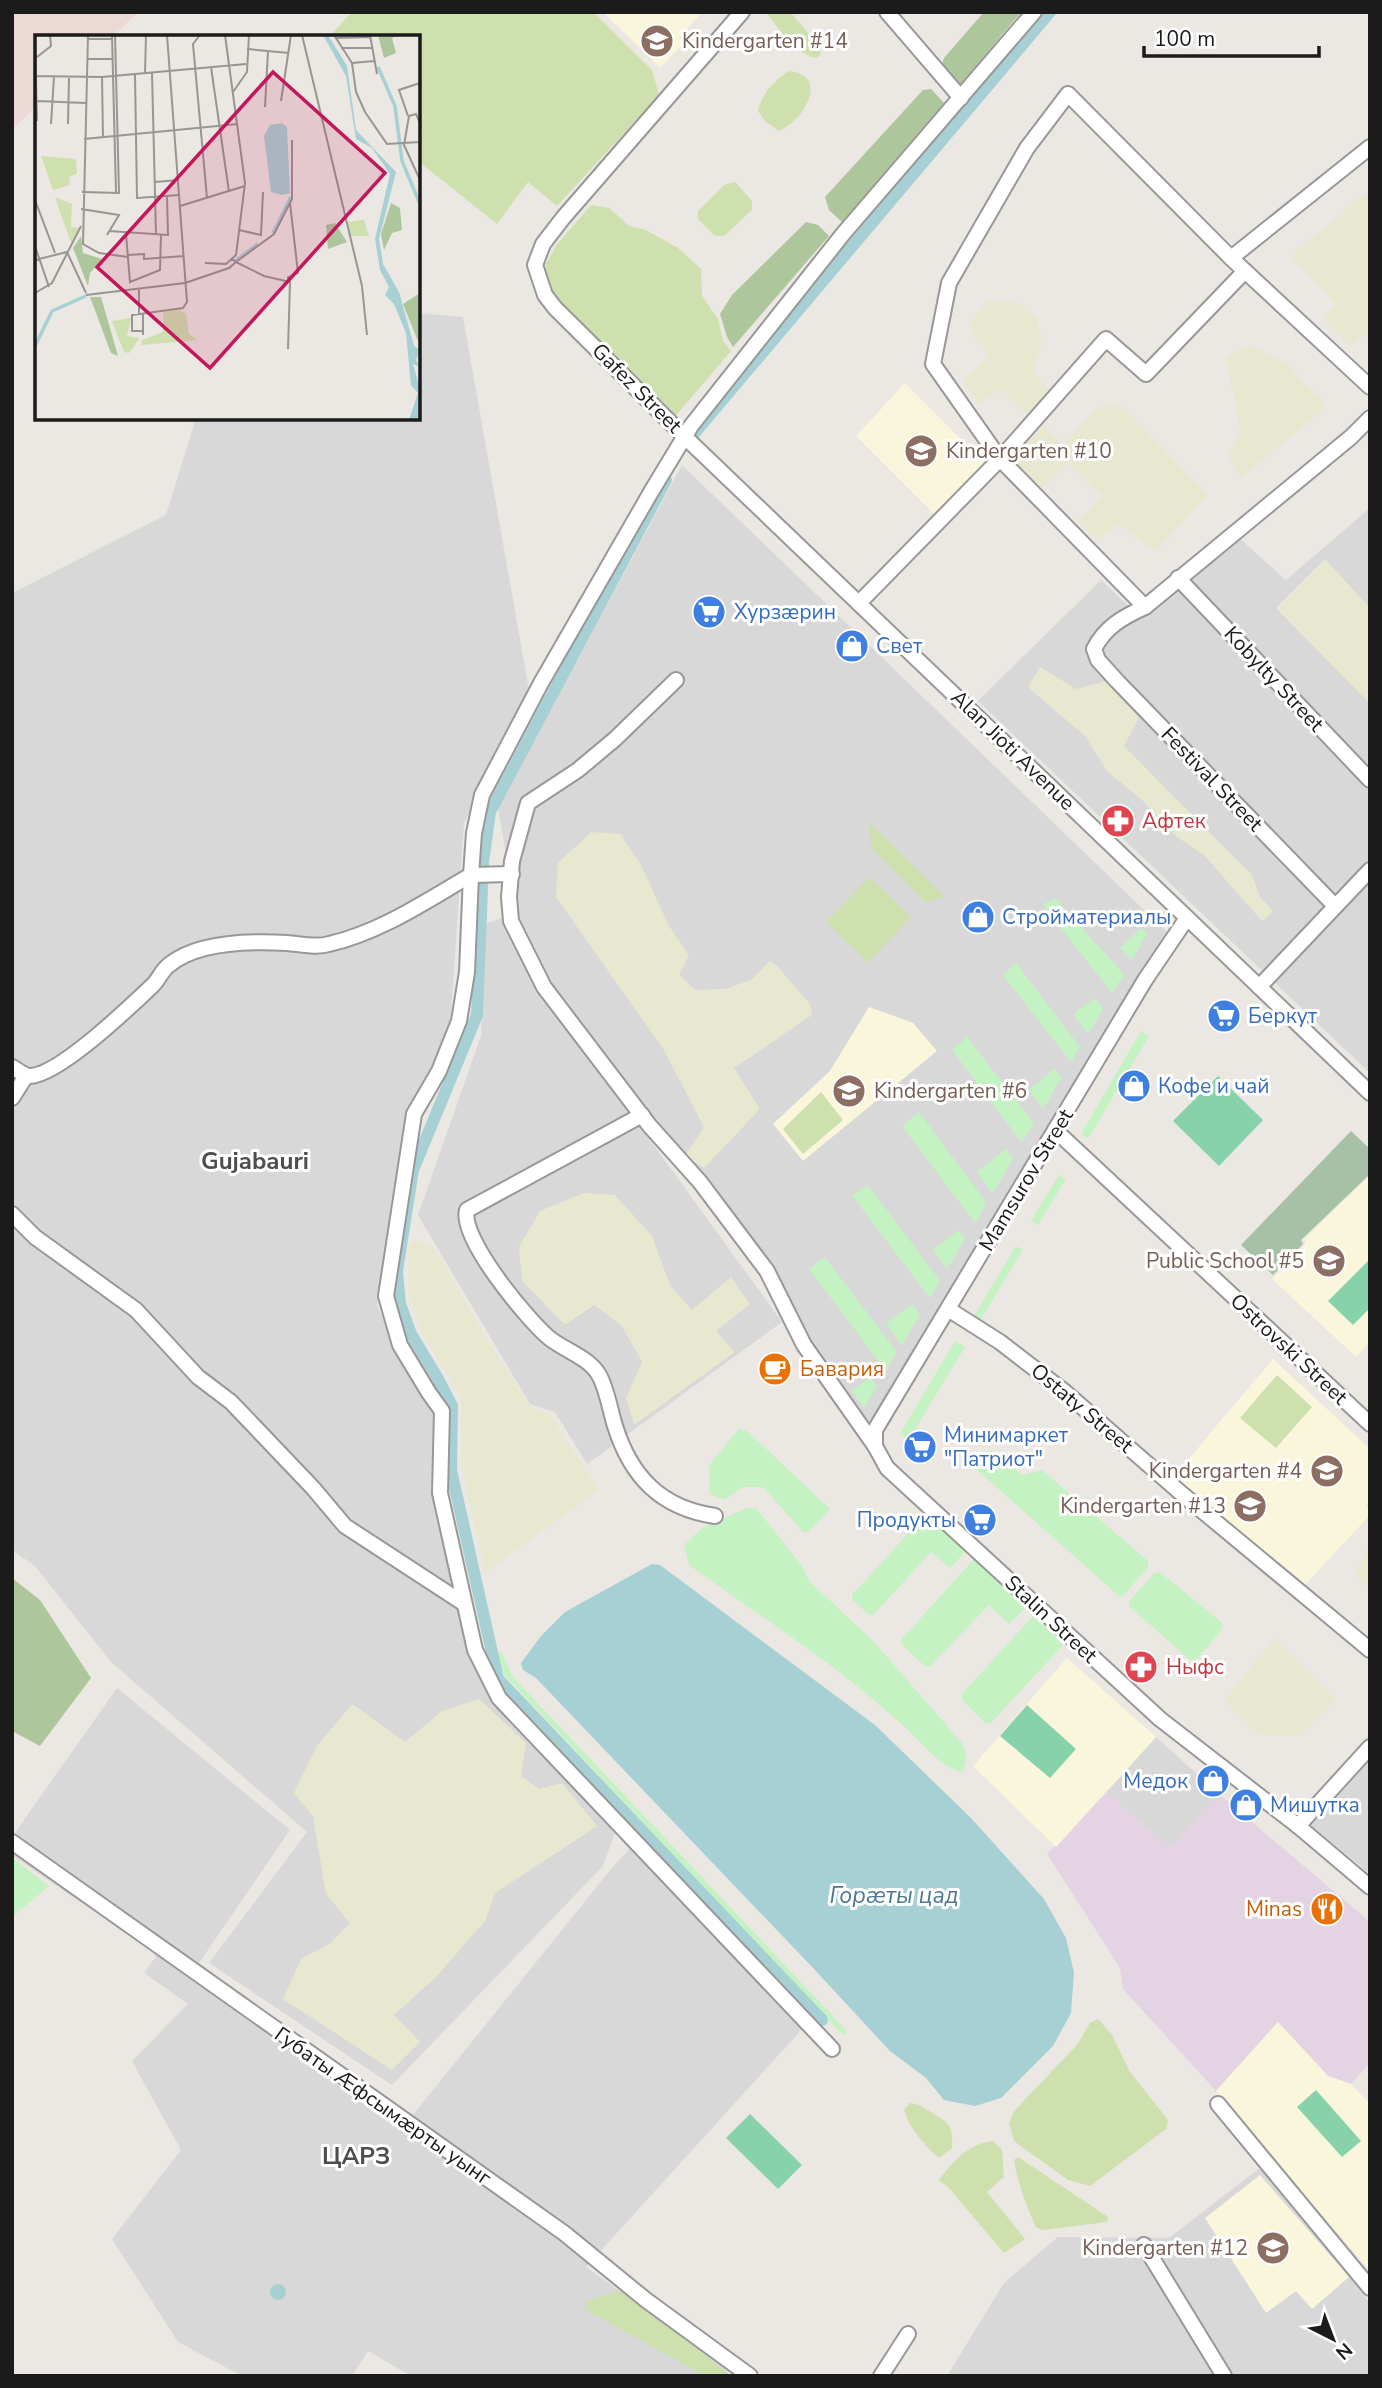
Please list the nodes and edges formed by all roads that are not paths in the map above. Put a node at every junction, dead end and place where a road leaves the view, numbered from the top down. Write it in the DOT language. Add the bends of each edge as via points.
graph roads {
  1 [pos="742,12"];
  2 [pos="887,12"];
  3 [pos="1034,12"];
  4 [pos="961,98"];
  5 [pos="1370,147"];
  6 [pos="1231,258"];
  7 [pos="1245,271"];
  8 [pos="1370,387"];
  9 [pos="1370,418"];
  10 [pos="685,437"];
  11 [pos="1000,459"];
  12 [pos="1178,578"];
  13 [pos="859,603"];
  14 [pos="1145,607"];
  15 [pos="676,680"];
  16 [pos="1370,780"];
  17 [pos="1370,870"];
  18 [pos="474,874"];
  19 [pos="508,874"];
  20 [pos="1335,905"];
  21 [pos="1187,918"];
  22 [pos="1259,987"];
  23 [pos="12,1067"];
  24 [pos="1370,1070"];
  25 [pos="26,1076"];
  26 [pos="1359,1083"];
  27 [pos="1370,1093"];
  28 [pos="12,1098"];
  29 [pos="642,1115"];
  30 [pos="1055,1130"];
  31 [pos="12,1214"];
  32 [pos="948,1309"];
  33 [pos="1370,1424"];
  34 [pos="875,1446"];
  35 [pos="715,1516"];
  36 [pos="463,1603"];
  37 [pos="1370,1650"];
  38 [pos="1370,1747"];
  39 [pos="1298,1826"];
  40 [pos="12,1842"];
  41 [pos="1370,1887"];
  42 [pos="832,2049"];
  43 [pos="1218,2104"];
  44 [pos="1144,2245"];
  45 [pos="1370,2288"];
  46 [pos="908,2334"];
  47 [pos="750,2376"];
  48 [pos="881,2376"];
  49 [pos="1224,2376"];
  1 -- 10 [label="street, Gafez Street" via="563,218 543,244 535,265 545,295 555,308"];
  2 -- 4 [label="street"];
  3 -- 4 [label="street, Gafez Street"];
  4 -- 10 [label="street, Gafez Street" via="843,234"];
  5 -- 6 [label="street"];
  6 -- 7 [label="street"];
  6 -- 11 [label="street" via="1068,94 1027,148 949,283 933,364"];
  7 -- 8 [label="street"];
  7 -- 11 [label="street" via="1146,374 1106,339"];
  9 -- 12 [label="street"];
  10 -- 13 [label="street, Alan Jioti Avenue"];
  10 -- 18 [label="street" via="541,683 482,795 474,833"];
  11 -- 13 [label="street"];
  11 -- 14 [label="street"];
  12 -- 14 [label="street"];
  12 -- 16 [label="street, Kobylty Street"];
  13 -- 21 [label="street, Alan Jioti Avenue"];
  14 -- 20 [label="street, Festival Street" via="1121,617 1100,638 1094,649 1098,660"];
  15 -- 19 [label="street, Stalin Street" via="597,754 528,803"];
  17 -- 20 [label="street"];
  18 -- 19 [label="street"];
  18 -- 25 [label="street" via="372,932 326,946 222,944 192,953 169,965 94,1040 48,1070"];
  18 -- 36 [label="street" via="459,1021 439,1071 414,1114 386,1296 400,1345 442,1411 440,1493"];
  19 -- 29 [label="street, Stalin Street" via="511,922 544,986"];
  20 -- 22 [label="street"];
  21 -- 22 [label="street, Alan Jioti Avenue"];
  21 -- 30 [label="street, Mamsurov Street"];
  22 -- 26 [label="street, Alan Jioti Avenue"];
  23 -- 25 [label="street"];
  24 -- 26 [label="street"];
  25 -- 28 [label="street"];
  26 -- 27 [label="street, Alan Jioti Avenue"];
  29 -- 34 [label="street, Stalin Street" via="767,1271 804,1345"];
  29 -- 35 [label="street" via="467,1210 464,1218 494,1273 538,1326 599,1375 621,1443 635,1469 669,1503"];
  30 -- 32 [label="street, Mamsurov Street"];
  30 -- 33 [label="street, Ostrovski Street"];
  31 -- 36 [label="street" via="35,1237 136,1310 198,1377 232,1402 345,1526"];
  32 -- 34 [label="street, Mamsurov Street" via="875,1430"];
  32 -- 37 [label="street, Ostaty Street" via="1065,1392"];
  34 -- 39 [label="street, Stalin Street" via="887,1468 1160,1719"];
  36 -- 42 [label="street" via="475,1650 499,1698"];
  38 -- 39 [label="street"];
  39 -- 41 [label="street, Stalin Street"];
  40 -- 47 [label="street, Губаты Æфсымæрты уынг" via="564,2234"];
  43 -- 45 [label="street"];
  44 -- 49 [label="street"];
  46 -- 48 [label="street"];
}
